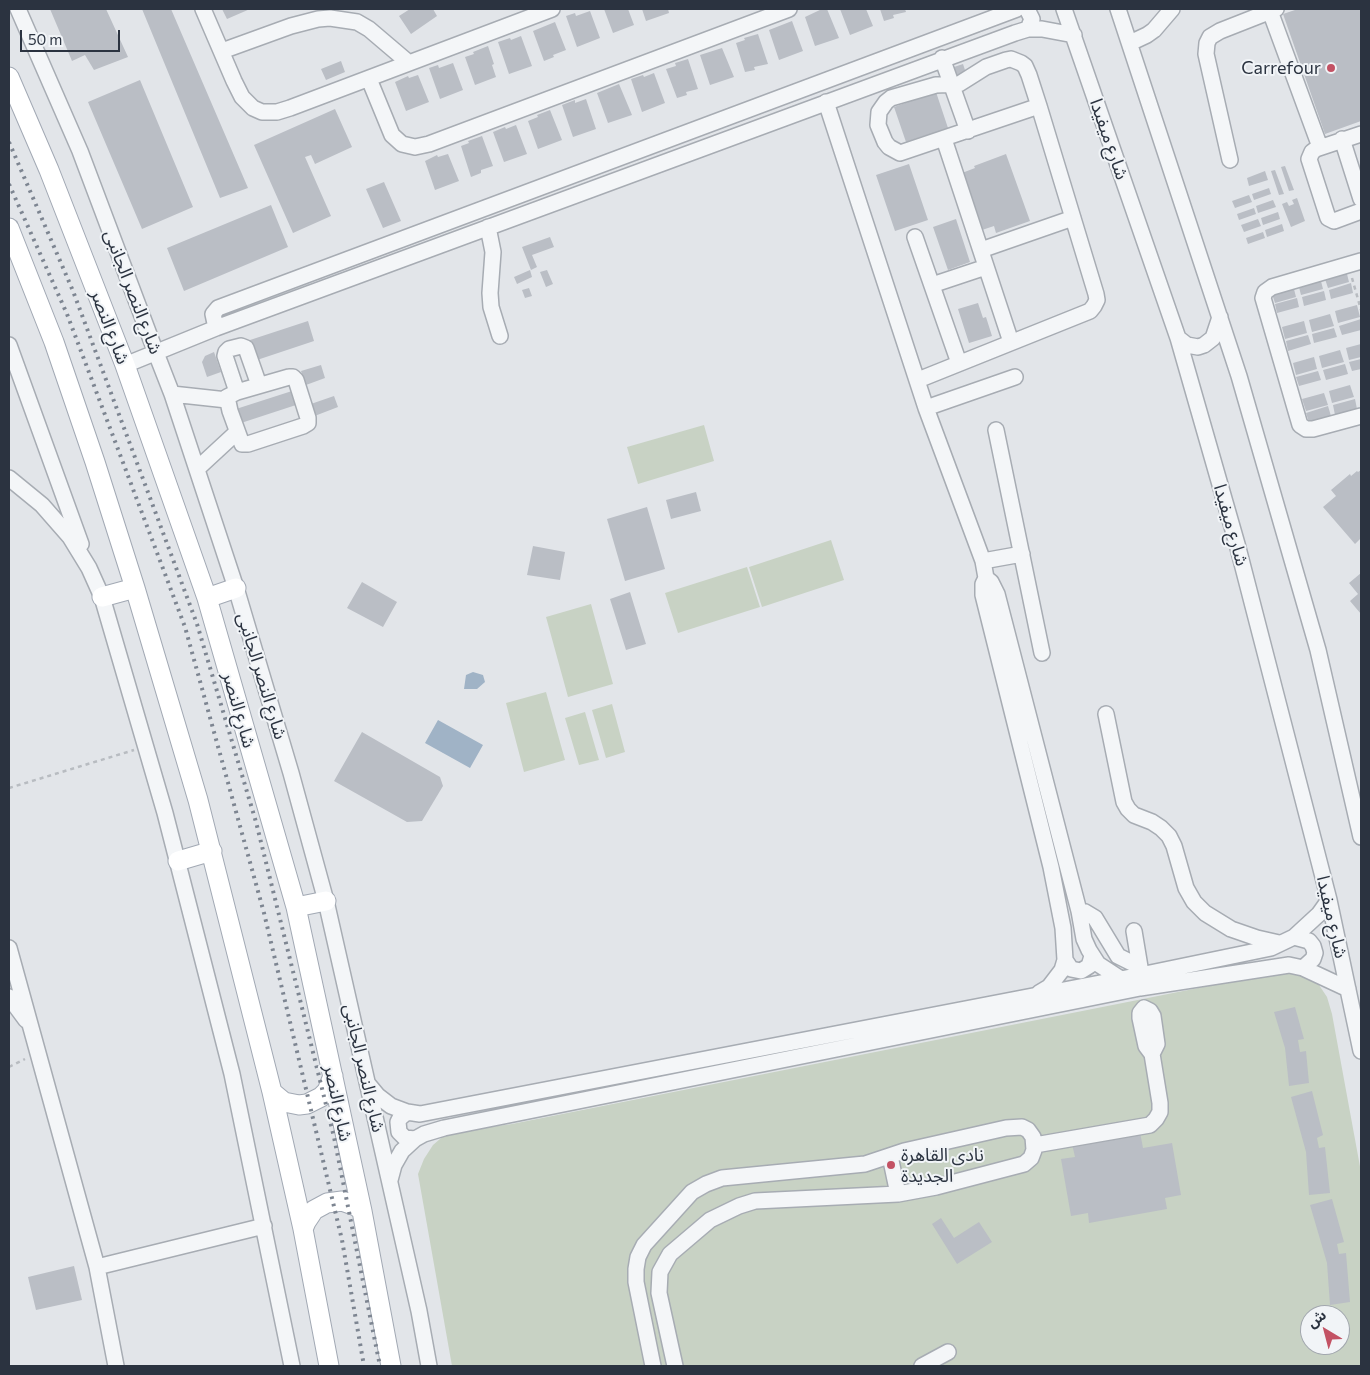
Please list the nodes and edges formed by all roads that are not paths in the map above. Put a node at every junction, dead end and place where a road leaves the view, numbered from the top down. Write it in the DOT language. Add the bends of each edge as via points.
graph roads {
  1 [pos="18,9"];
  2 [pos="203,9"];
  3 [pos="552,9"];
  4 [pos="789,9"];
  5 [pos="1017,9"];
  6 [pos="1027,9"];
  7 [pos="1064,9"];
  8 [pos="1118,9"];
  9 [pos="1172,9"];
  10 [pos="1273,10"];
  11 [pos="527,13"];
  12 [pos="1028,29"];
  13 [pos="1074,35"];
  14 [pos="1130,43"];
  15 [pos="911,50"];
  16 [pos="222,51"];
  17 [pos="942,58"];
  18 [pos="409,63"];
  19 [pos="918,68"];
  20 [pos="9,77"];
  21 [pos="369,79"];
  22 [pos="951,85"];
  23 [pos="826,102"];
  24 [pos="1039,106"];
  25 [pos="968,131"];
  26 [pos="1361,134"];
  27 [pos="944,139"];
  28 [pos="1342,139"];
  29 [pos="1320,147"];
  30 [pos="1230,160"];
  31 [pos="1361,199"];
  32 [pos="1361,211"];
  33 [pos="1073,218"];
  34 [pos="488,227"];
  35 [pos="9,228"];
  36 [pos="915,237"];
  37 [pos="981,250"];
  38 [pos="1355,263"];
  39 [pos="986,267"];
  40 [pos="932,285"];
  41 [pos="1220,317"];
  42 [pos="216,328"];
  43 [pos="500,336"];
  44 [pos="1178,338"];
  45 [pos="1011,342"];
  46 [pos="9,346"];
  47 [pos="156,353"];
  48 [pos="959,363"];
  49 [pos="125,365"];
  50 [pos="1015,378"];
  51 [pos="918,380"];
  52 [pos="259,385"];
  53 [pos="172,394"];
  54 [pos="232,396"];
  55 [pos="926,408"];
  56 [pos="1361,416"];
  57 [pos="996,430"];
  58 [pos="237,432"];
  59 [pos="197,470"];
  60 [pos="9,478"];
  61 [pos="1022,554"];
  62 [pos="983,562"];
  63 [pos="89,568"];
  64 [pos="986,578"];
  65 [pos="136,588"];
  66 [pos="236,588"];
  67 [pos="102,597"];
  68 [pos="207,598"];
  69 [pos="1042,653"];
  70 [pos="1106,714"];
  71 [pos="1361,837"];
  72 [pos="212,851"];
  73 [pos="178,861"];
  74 [pos="1328,900"];
  75 [pos="326,901"];
  76 [pos="296,907"];
  77 [pos="1079,911"];
  78 [pos="1134,931"];
  79 [pos="1288,940"];
  80 [pos="9,948"];
  81 [pos="1092,956"];
  82 [pos="1065,960"];
  83 [pos="1303,968"];
  84 [pos="1140,977"];
  85 [pos="1121,979"];
  86 [pos="1348,988"];
  87 [pos="9,997"];
  88 [pos="1031,997"];
  89 [pos="31,1028"];
  90 [pos="1361,1051"];
  91 [pos="333,1076"];
  92 [pos="367,1083"];
  93 [pos="272,1092"];
  94 [pos="407,1112"];
  95 [pos="414,1139"];
  96 [pos="1035,1145"];
  97 [pos="890,1156"];
  98 [pos="390,1182"];
  99 [pos="898,1194"];
  100 [pos="362,1211"];
  101 [pos="264,1226"];
  102 [pos="303,1229"];
  103 [pos="97,1267"];
  104 [pos="948,1352"];
  105 [pos="116,1366"];
  106 [pos="292,1366"];
  107 [pos="329,1366"];
  108 [pos="391,1366"];
  109 [pos="429,1366"];
  110 [pos="653,1366"];
  111 [pos="675,1366"];
  112 [pos="922,1366"];
  1 -- 47 [label="street, شارع النصر الجانبى" via="80,151"];
  2 -- 16 [label="street"];
  3 -- 11 [label="street"];
  4 -- 21 [label="street" via="415,147 402,144 392,135"];
  5 -- 15 [label="street"];
  6 -- 12 [label="street" via="1032,19"];
  7 -- 13 [label="street, شارع ميفيدا"];
  8 -- 14 [label="street"];
  9 -- 14 [label="street" via="1147,36"];
  10 -- 29 [label="street"];
  10 -- 30 [label="street" via="1214,34 1206,48"];
  11 -- 18 [label="street"];
  12 -- 13 [label="street" via="1055,30"];
  12 -- 17 [label="street"];
  13 -- 44 [label="street, شارع ميفيدا"];
  14 -- 41 [label="street"];
  15 -- 19 [label="street"];
  15 -- 42 [label="street" via="218,308 213,314"];
  16 -- 18 [label="street" via="291,26 330,18 358,22"];
  16 -- 21 [label="street" via="242,97 262,112 290,108"];
  17 -- 19 [label="street"];
  17 -- 22 [label="street"];
  18 -- 21 [label="street"];
  19 -- 23 [label="street"];
  20 -- 49 [label="main road, شارع النصر"];
  22 -- 24 [label="street" via="963,82 986,67 1016,60 1027,70"];
  22 -- 25 [label="street"];
  22 -- 27 [label="street" via="936,85 891,98 882,106 878,119 885,142 900,153"];
  23 -- 34 [label="street"];
  23 -- 51 [label="street"];
  24 -- 25 [label="street"];
  24 -- 33 [label="street"];
  25 -- 27 [label="street"];
  26 -- 28 [label="street"];
  27 -- 37 [label="street"];
  28 -- 29 [label="street"];
  28 -- 31 [label="street"];
  29 -- 32 [label="street" via="1312,152 1309,163 1328,218 1334,221"];
  33 -- 37 [label="street"];
  33 -- 45 [label="street" via="1097,300 1090,311"];
  34 -- 42 [label="street"];
  34 -- 43 [label="street" via="493,252 491,308"];
  35 -- 65 [label="main road" via="57,351"];
  36 -- 40 [label="street"];
  37 -- 39 [label="street"];
  38 -- 56 [label="street" via="1272,287 1265,292 1263,302 1300,425 1313,429"];
  39 -- 40 [label="street"];
  39 -- 45 [label="street"];
  40 -- 48 [label="street"];
  41 -- 44 [label="street" via="1213,338 1204,345 1187,345"];
  41 -- 71 [label="street" via="1318,650"];
  42 -- 47 [label="street"];
  44 -- 74 [label="street, شارع ميفيدا" via="1237,544"];
  45 -- 48 [label="street"];
  46 -- 63 [label="street"];
  47 -- 49 [label="street"];
  47 -- 53 [label="street, شارع النصر الجانبى"];
  48 -- 51 [label="street"];
  49 -- 68 [label="main road, شارع النصر"];
  50 -- 55 [label="street"];
  51 -- 55 [label="street"];
  52 -- 54 [label="street"];
  52 -- 54 [label="street" via="246,348 229,349 225,356"];
  52 -- 58 [label="street" via="293,377 308,423 248,444 240,442"];
  53 -- 54 [label="street"];
  53 -- 59 [label="street, شارع النصر الجانبى"];
  54 -- 58 [label="street"];
  55 -- 62 [label="street"];
  57 -- 61 [label="street"];
  58 -- 59 [label="street"];
  59 -- 66 [label="street, شارع النصر الجانبى"];
  60 -- 63 [label="street" via="57,520"];
  61 -- 62 [label="street"];
  61 -- 69 [label="street"];
  62 -- 64 [label="street"];
  63 -- 67 [label="street"];
  64 -- 77 [label="street" via="997,594"];
  64 -- 82 [label="street" via="983,595 1053,875"];
  65 -- 67 [label="main road"];
  65 -- 72 [label="main road"];
  66 -- 68 [label="main road"];
  66 -- 75 [label="street, شارع النصر الجانبى"];
  67 -- 73 [label="street"];
  68 -- 76 [label="main road, شارع النصر"];
  70 -- 79 [label="street" via="1124,802 1134,815 1162,828 1169,836 1186,888 1194,902 1231,929 1257,938"];
  72 -- 73 [label="main road"];
  72 -- 93 [label="main road"];
  73 -- 101 [label="street" via="232,1074"];
  74 -- 79 [label="street" via="1319,914"];
  74 -- 86 [label="street, شارع ميفيدا"];
  75 -- 76 [label="main road"];
  75 -- 92 [label="street, شارع النصر الجانبى"];
  76 -- 91 [label="main road, شارع النصر"];
  77 -- 81 [label="street" via="1084,939"];
  77 -- 84 [label="street" via="1095,918 1118,956"];
  78 -- 84 [label="street"];
  79 -- 83 [label="street" via="1308,941 1313,946 1313,959"];
  79 -- 84 [label="street" via="1264,950"];
  80 -- 89 [label="street"];
  81 -- 82 [label="street" via="1089,966 1081,971 1070,969"];
  81 -- 85 [label="street" via="1104,970"];
  82 -- 88 [label="street" via="1049,987"];
  83 -- 84 [label="street" via="1288,965"];
  83 -- 86 [label="street"];
  84 -- 85 [label="street"];
  84 -- 95 [label="street" via="444,1128"];
  84 -- 96 [label="street" via="1144,1008 1152,1016 1157,1044 1152,1054 1160,1112 1156,1120 1150,1125"];
  85 -- 88 [label="street"];
  86 -- 90 [label="street, شارع ميفيدا"];
  87 -- 89 [label="street"];
  88 -- 94 [label="street" via="420,1114"];
  89 -- 103 [label="street"];
  91 -- 93 [label="main road" via="327,1091 308,1104 284,1102"];
  91 -- 100 [label="main road, شارع النصر"];
  92 -- 94 [label="street" via="390,1106"];
  92 -- 98 [label="street, شارع النصر الجانبى"];
  93 -- 102 [label="main road"];
  94 -- 95 [label="street" via="398,1122 399,1132"];
  95 -- 98 [label="street" via="402,1150"];
  96 -- 97 [label="street" via="1028,1130 1006,1128"];
  96 -- 99 [label="street" via="1031,1158 1024,1164"];
  97 -- 99 [label="street"];
  97 -- 110 [label="street" via="865,1164 722,1178 692,1192 638,1257 636,1282"];
  98 -- 109 [label="street, شارع النصر الجانبى"];
  99 -- 111 [label="street" via="756,1202 710,1220 670,1254 660,1272 659,1293"];
  100 -- 102 [label="main road" via="342,1201 327,1203 314,1210"];
  100 -- 108 [label="main road, شارع النصر"];
  101 -- 103 [label="street"];
  101 -- 106 [label="street"];
  102 -- 107 [label="main road"];
  103 -- 105 [label="street"];
  104 -- 112 [label="street"];
}
